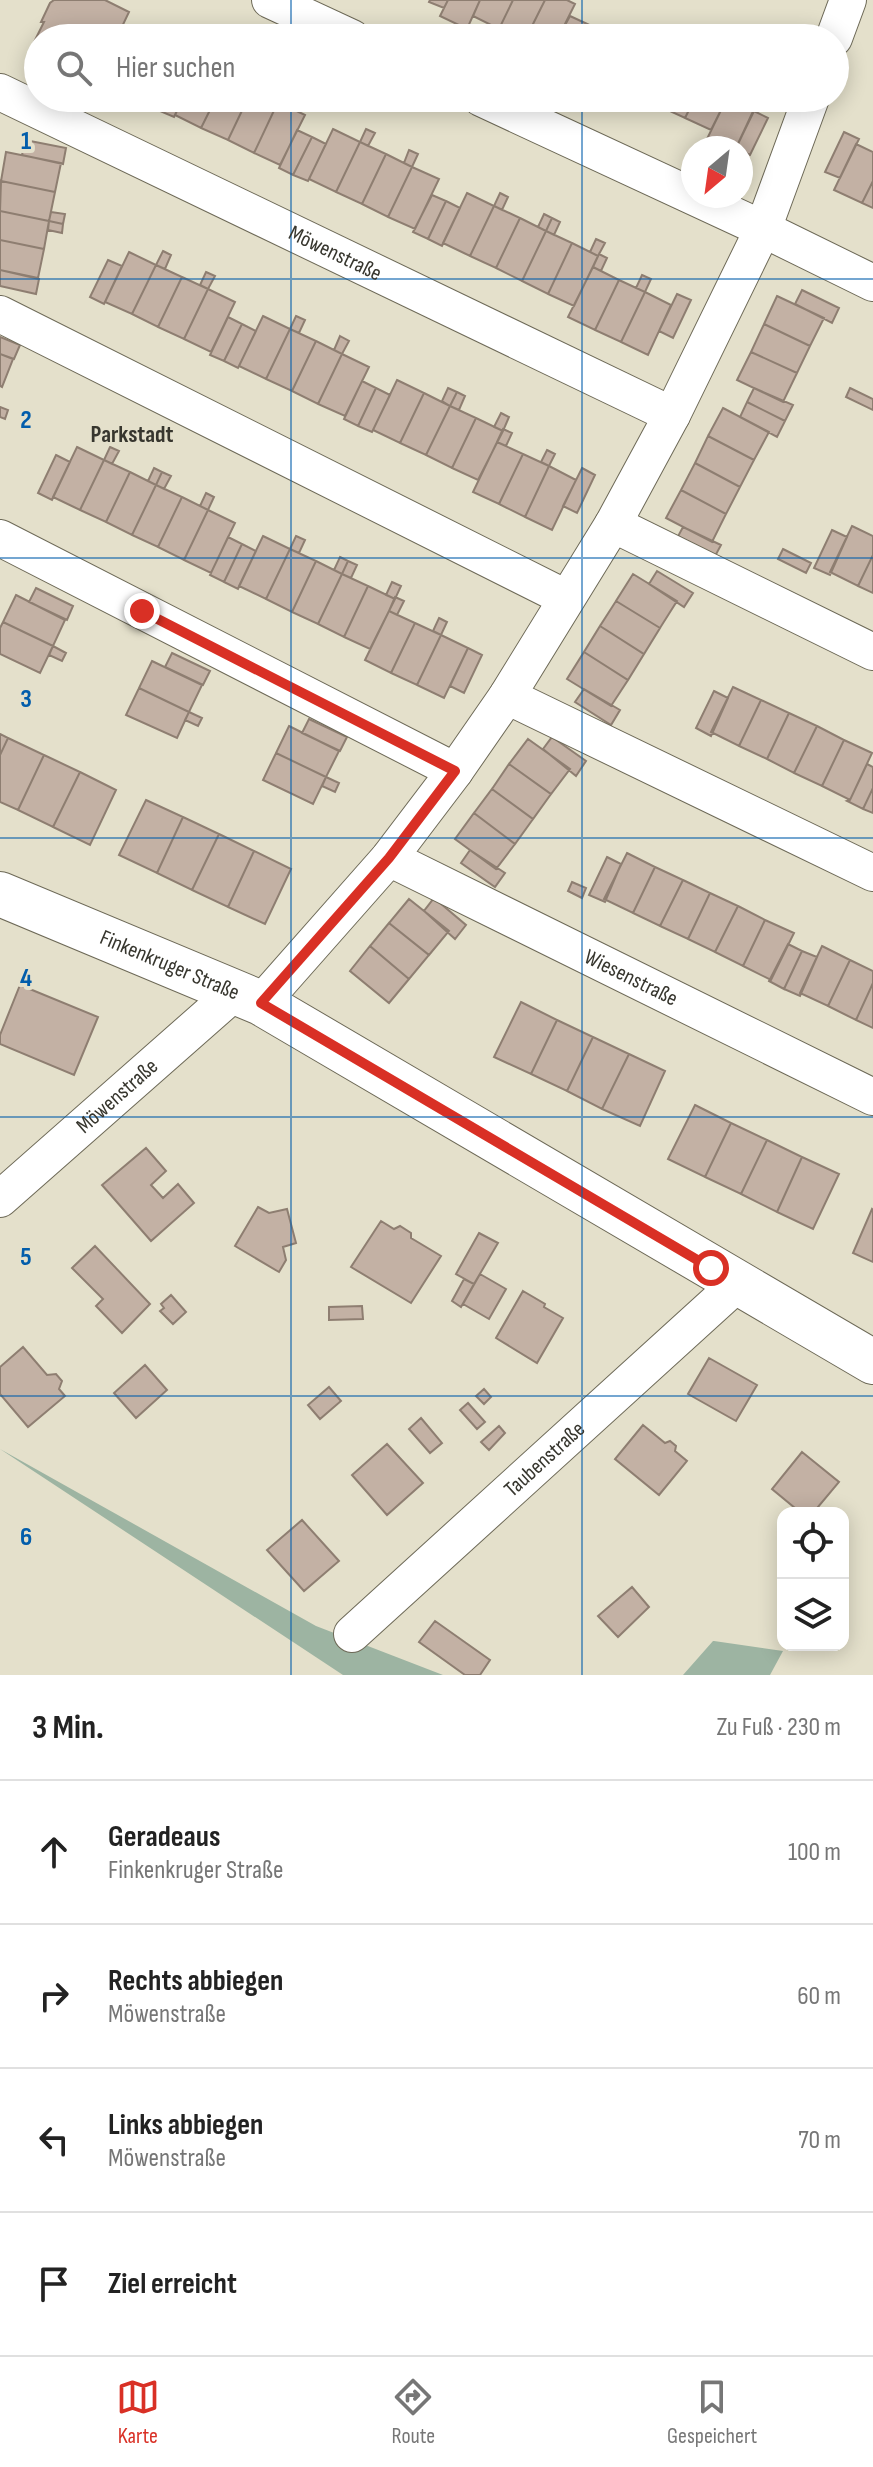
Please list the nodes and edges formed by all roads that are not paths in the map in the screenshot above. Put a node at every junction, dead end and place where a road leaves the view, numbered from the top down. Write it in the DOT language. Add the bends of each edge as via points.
graph roads {
  1 [pos="270,0"];
  2 [pos="848,0"];
  3 [pos="322,24"];
  4 [pos="839,24"];
  5 [pos="0,92"];
  6 [pos="24,104"];
  7 [pos="42,112"];
  8 [pos="511,112"];
  9 [pos="806,112"];
  10 [pos="763,229"];
  11 [pos="873,283"];
  12 [pos="0,314"];
  13 [pos="672,415"];
  14 [pos="613,524"];
  15 [pos="0,538"];
  16 [pos="566,598"];
  17 [pos="873,652"];
  18 [pos="507,696"];
  19 [pos="455,771"];
  20 [pos="389,858"];
  21 [pos="873,873"];
  22 [pos="0,894"];
  23 [pos="248,998"];
  24 [pos="873,1097"];
  25 [pos="0,1199"];
  26 [pos="737,1284"];
  27 [pos="873,1362"];
  28 [pos="352,1634"];
  1 -- 3 [label="street"];
  2 -- 4 [label="street"];
  5 -- 6 [label="street, Möwenstraße"];
  7 -- 13 [label="street, Möwenstraße"];
  8 -- 10 [label="street"];
  9 -- 10 [label="street, Möwenstraße"];
  10 -- 11 [label="street"];
  10 -- 13 [label="street, Möwenstraße"];
  12 -- 16 [label="street"];
  13 -- 14 [label="street, Möwenstraße"];
  14 -- 16 [label="street, Möwenstraße"];
  14 -- 17 [label="street"];
  15 -- 19 [label="street"];
  16 -- 18 [label="street, Möwenstraße"];
  18 -- 19 [label="street, Möwenstraße"];
  18 -- 21 [label="street"];
  19 -- 20 [label="street, Möwenstraße"];
  20 -- 23 [label="street, Möwenstraße"];
  20 -- 24 [label="street, Wiesenstraße"];
  22 -- 23 [label="street, Finkenkruger Straße"];
  23 -- 25 [label="street, Möwenstraße"];
  23 -- 26 [label="street, Finkenkruger Straße"];
  26 -- 27 [label="street, Finkenkruger Straße"];
  26 -- 28 [label="street, Taubenstraße"];
}
